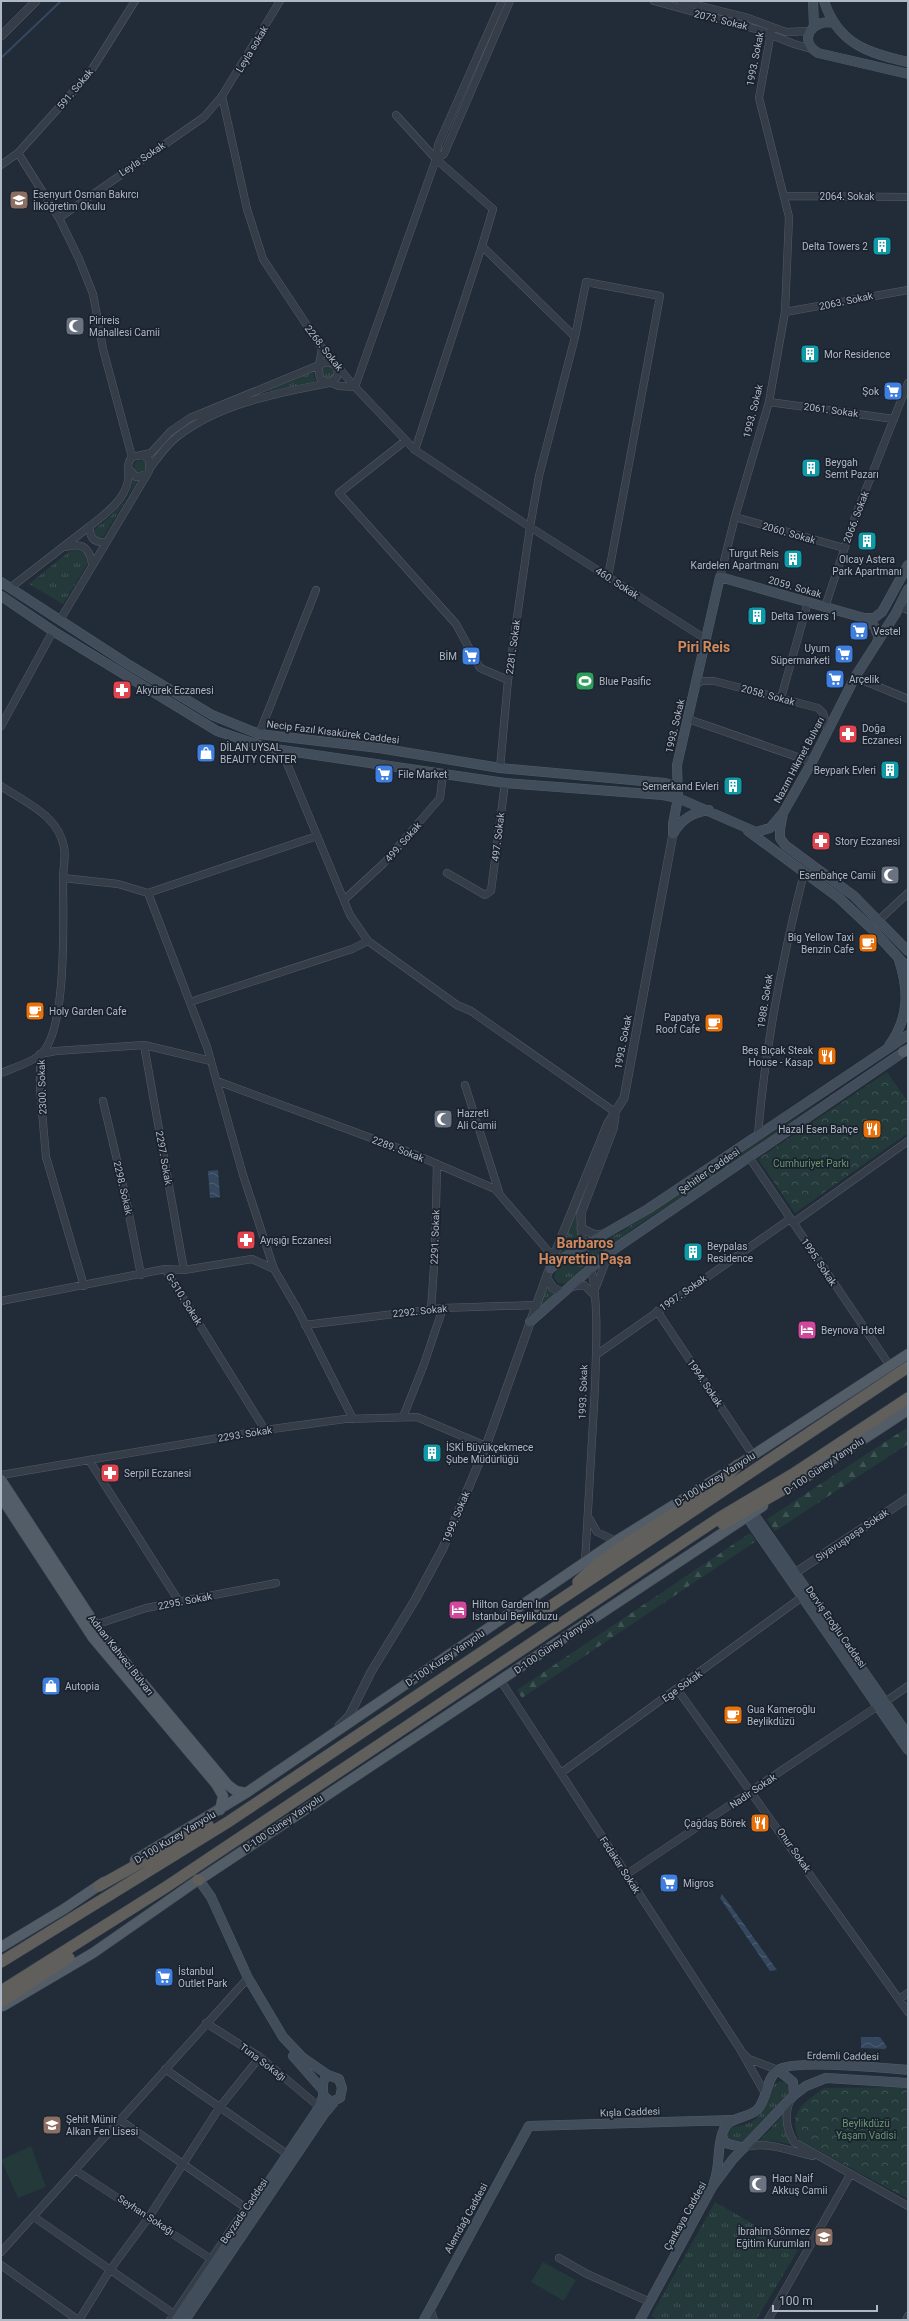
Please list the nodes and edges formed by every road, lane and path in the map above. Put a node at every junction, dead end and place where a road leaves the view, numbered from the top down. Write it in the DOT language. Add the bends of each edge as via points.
graph roads {
  1 [pos="36,1"];
  2 [pos="135,1"];
  3 [pos="280,1"];
  4 [pos="502,1"];
  5 [pos="510,1"];
  6 [pos="654,1"];
  7 [pos="680,1"];
  8 [pos="813,1"];
  9 [pos="824,1"];
  10 [pos="834,23"];
  11 [pos="812,29"];
  12 [pos="771,30"];
  13 [pos="1,36"];
  14 [pos="811,48"];
  15 [pos="908,62"];
  16 [pos="908,74"];
  17 [pos="222,96"];
  18 [pos="396,115"];
  19 [pos="18,153"];
  20 [pos="436,159"];
  21 [pos="1,165"];
  22 [pos="785,196"];
  23 [pos="908,197"];
  24 [pos="59,218"];
  25 [pos="482,246"];
  26 [pos="908,290"];
  27 [pos="785,312"];
  28 [pos="575,337"];
  29 [pos="322,348"];
  30 [pos="321,365"];
  31 [pos="338,366"];
  32 [pos="329,383"];
  33 [pos="908,383"];
  34 [pos="354,387"];
  35 [pos="769,402"];
  36 [pos="894,419"];
  37 [pos="405,441"];
  38 [pos="415,450"];
  39 [pos="143,455"];
  40 [pos="132,457"];
  41 [pos="128,466"];
  42 [pos="150,470"];
  43 [pos="735,517"];
  44 [pos="90,526"];
  45 [pos="530,526"];
  46 [pos="106,542"];
  47 [pos="63,548"];
  48 [pos="844,548"];
  49 [pos="92,564"];
  50 [pos="908,565"];
  51 [pos="608,577"];
  52 [pos="720,577"];
  53 [pos="1,582"];
  54 [pos="10,588"];
  55 [pos="908,589"];
  56 [pos="316,590"];
  57 [pos="1,596"];
  58 [pos="808,602"];
  59 [pos="899,606"];
  60 [pos="825,607"];
  61 [pos="908,610"];
  62 [pos="864,618"];
  63 [pos="60,620"];
  64 [pos="53,631"];
  65 [pos="704,638"];
  66 [pos="876,643"];
  67 [pos="855,677"];
  68 [pos="508,680"];
  69 [pos="695,685"];
  70 [pos="781,698"];
  71 [pos="908,699"];
  72 [pos="688,719"];
  73 [pos="1,726"];
  74 [pos="828,730"];
  75 [pos="259,734"];
  76 [pos="277,737"];
  77 [pos="281,749"];
  78 [pos="812,762"];
  79 [pos="500,768"];
  80 [pos="443,774"];
  81 [pos="505,783"];
  82 [pos="1,786"];
  83 [pos="678,787"];
  84 [pos="678,798"];
  85 [pos="709,810"];
  86 [pos="783,813"];
  87 [pos="741,826"];
  88 [pos="673,834"];
  89 [pos="317,836"];
  90 [pos="447,873"];
  91 [pos="804,873"];
  92 [pos="62,878"];
  93 [pos="148,893"];
  94 [pos="908,893"];
  95 [pos="345,900"];
  96 [pos="878,920"];
  97 [pos="368,941"];
  98 [pos="908,951"];
  99 [pos="899,958"];
  100 [pos="908,968"];
  101 [pos="190,1002"];
  102 [pos="908,1035"];
  103 [pos="144,1046"];
  104 [pos="906,1050"];
  105 [pos="884,1052"];
  106 [pos="40,1054"];
  107 [pos="211,1061"];
  108 [pos="1,1073"];
  109 [pos="217,1081"];
  110 [pos="465,1085"];
  111 [pos="103,1101"];
  112 [pos="615,1112"];
  113 [pos="758,1135"];
  114 [pos="908,1141"];
  115 [pos="749,1157"];
  116 [pos="437,1164"];
  117 [pos="499,1192"];
  118 [pos="791,1221"];
  119 [pos="581,1228"];
  120 [pos="607,1233"];
  121 [pos="582,1247"];
  122 [pos="555,1253"];
  123 [pos="609,1253"];
  124 [pos="591,1268"];
  125 [pos="165,1269"];
  126 [pos="550,1269"];
  127 [pos="184,1270"];
  128 [pos="274,1270"];
  129 [pos="141,1275"];
  130 [pos="546,1278"];
  131 [pos="84,1286"];
  132 [pos="568,1290"];
  133 [pos="594,1294"];
  134 [pos="1,1301"];
  135 [pos="536,1305"];
  136 [pos="443,1308"];
  137 [pos="431,1310"];
  138 [pos="657,1311"];
  139 [pos="530,1322"];
  140 [pos="306,1325"];
  141 [pos="908,1354"];
  142 [pos="596,1355"];
  143 [pos="890,1366"];
  144 [pos="908,1366"];
  145 [pos="908,1398"];
  146 [pos="908,1410"];
  147 [pos="403,1417"];
  148 [pos="353,1419"];
  149 [pos="266,1430"];
  150 [pos="486,1446"];
  151 [pos="753,1455"];
  152 [pos="89,1460"];
  153 [pos="738,1465"];
  154 [pos="812,1473"];
  155 [pos="1,1475"];
  156 [pos="1,1480"];
  157 [pos="1,1497"];
  158 [pos="908,1498"];
  159 [pos="750,1515"];
  160 [pos="589,1518"];
  161 [pos="616,1541"];
  162 [pos="661,1557"];
  163 [pos="585,1563"];
  164 [pos="792,1575"];
  165 [pos="276,1583"];
  166 [pos="567,1594"];
  167 [pos="805,1595"];
  168 [pos="180,1603"];
  169 [pos="91,1628"];
  170 [pos="501,1681"];
  171 [pos="908,1686"];
  172 [pos="677,1689"];
  173 [pos="881,1704"];
  174 [pos="908,1735"];
  175 [pos="328,1736"];
  176 [pos="908,1750"];
  177 [pos="561,1773"];
  178 [pos="752,1792"];
  179 [pos="246,1793"];
  180 [pos="269,1794"];
  181 [pos="220,1810"];
  182 [pos="627,1874"];
  183 [pos="200,1883"];
  184 [pos="99,1886"];
  185 [pos="114,1921"];
  186 [pos="1,1947"];
  187 [pos="1,1962"];
  188 [pos="246,1979"];
  189 [pos="1,1991"];
  190 [pos="908,1993"];
  191 [pos="899,1999"];
  192 [pos="1,2002"];
  193 [pos="1,2007"];
  194 [pos="908,2012"];
  195 [pos="206,2023"];
  196 [pos="740,2048"];
  197 [pos="260,2057"];
  198 [pos="165,2068"];
  199 [pos="778,2070"];
  200 [pos="908,2070"];
  201 [pos="328,2075"];
  202 [pos="908,2083"];
  203 [pos="766,2095"];
  204 [pos="794,2095"];
  205 [pos="320,2098"];
  206 [pos="334,2102"];
  207 [pos="219,2108"];
  208 [pos="120,2120"];
  209 [pos="732,2120"];
  210 [pos="529,2126"];
  211 [pos="722,2136"];
  212 [pos="744,2148"];
  213 [pos="284,2152"];
  214 [pos="818,2157"];
  215 [pos="183,2163"];
  216 [pos="76,2170"];
  217 [pos="850,2175"];
  218 [pos="712,2187"];
  219 [pos="908,2206"];
  220 [pos="246,2208"];
  221 [pos="34,2217"];
  222 [pos="149,2217"];
  223 [pos="1,2252"];
  224 [pos="559,2258"];
  225 [pos="214,2260"];
  226 [pos="1,2265"];
  227 [pos="110,2270"];
  228 [pos="650,2302"];
  229 [pos="430,2308"];
  230 [pos="908,2316"];
  231 [pos="174,2318"];
  232 [pos="79,2320"];
  233 [pos="184,2320"];
  234 [pos="424,2320"];
  235 [pos="434,2320"];
  236 [pos="642,2320"];
  237 [pos="768,2320"];
  238 [pos="906,2320"];
  1 -- 13 [label="street"];
  2 -- 19 [label="street, 591. Sokak" via="89,74"];
  3 -- 17 [label="street, Leyla sokak"];
  4 -- 20 [label="street" via="438,145"];
  5 -- 20 [label="street" via="444,154"];
  6 -- 12 [label="street, 2073. Sokak"];
  7 -- 12 [label="street, 2073. Sokak" via="748,18"];
  8 -- 11 [label="main road"];
  9 -- 10 [label="main road"];
  10 -- 11 [label="main road" via="827,21"];
  10 -- 15 [label="main road" via="858,47"];
  11 -- 12 [label="street, 2073. Sokak" via="786,32"];
  11 -- 14 [label="main road" via="808,41"];
  12 -- 14 [label="street, 2073. Sokak"];
  12 -- 22 [label="street, 1993. Sokak" via="758,98"];
  14 -- 16 [label="main road" via="818,53"];
  17 -- 24 [label="street, Leyla Sokak" via="204,117"];
  17 -- 29 [label="street, 2268. Sokak" via="247,209 264,259"];
  18 -- 20 [label="street"];
  19 -- 21 [label="street, 591. Sokak"];
  19 -- 24 [label="street"];
  20 -- 25 [label="street" via="494,210"];
  20 -- 34 [label="street"];
  22 -- 23 [label="street, 2064. Sokak"];
  22 -- 27 [label="street, 1993. Sokak" via="789,217"];
  24 -- 40 [label="street" via="93,294 103,349"];
  25 -- 28 [label="street"];
  25 -- 38 [label="street"];
  26 -- 27 [label="street, 2063. Sokak"];
  27 -- 35 [label="street, 1993. Sokak"];
  28 -- 45 [label="street, 2281. Sokak" via="539,476"];
  28 -- 51 [label="street, 2281. Sokak" via="586,282 660,296"];
  29 -- 30 [label="street"];
  29 -- 31 [label="street, 2268. Sokak"];
  30 -- 31 [label="street" via="330,362"];
  30 -- 32 [label="street" via="318,372 320,377"];
  30 -- 39 [label="street" via="190,418 171,431 151,453"];
  31 -- 32 [label="street" via="337,377"];
  31 -- 34 [label="street, 2268. Sokak"];
  32 -- 34 [label="street"];
  32 -- 42 [label="street" via="260,398 199,422 168,445"];
  33 -- 36 [label="street, 2066. Sokak"];
  34 -- 37 [label="street, 2268. Sokak"];
  35 -- 36 [label="street, 2061. Sokak"];
  35 -- 43 [label="street, 1993. Sokak"];
  36 -- 48 [label="street, 2066. Sokak"];
  37 -- 38 [label="street, 2268. Sokak"];
  37 -- 68 [label="street" via="339,493 456,624 480,668"];
  38 -- 45 [label="street, 2268. Sokak"];
  39 -- 40 [label="street"];
  39 -- 42 [label="street" via="149,460"];
  40 -- 41 [label="street"];
  41 -- 42 [label="street" via="130,473 136,477 143,476"];
  41 -- 44 [label="street" via="129,481 118,502"];
  42 -- 46 [label="street"];
  43 -- 48 [label="street, 2060. Sokak"];
  43 -- 52 [label="street, 1993. Sokak"];
  44 -- 46 [label="street" via="89,534 92,539 99,543"];
  44 -- 47 [label="street"];
  45 -- 51 [label="street, 460. Sokak"];
  45 -- 68 [label="street, 2281. Sokak"];
  46 -- 49 [label="street"];
  47 -- 49 [label="street" via="81,545 90,551"];
  47 -- 54 [label="street"];
  48 -- 60 [label="street, 2066. Sokak"];
  49 -- 63 [label="street"];
  50 -- 62 [label="main road" via="882,612 874,618"];
  51 -- 65 [label="street, 460. Sokak"];
  52 -- 58 [label="main road, 2059. Sokak"];
  52 -- 65 [label="main road, 1993. Sokak"];
  53 -- 54 [label="main road, Necip Fazıl Kısakürek Caddesi"];
  54 -- 63 [label="main road, Necip Fazıl Kısakürek Caddesi"];
  55 -- 59 [label="main road, Nazım Hikmet Bulvarı"];
  56 -- 75 [label="street"];
  57 -- 64 [label="main road"];
  58 -- 60 [label="main road, 2059. Sokak"];
  58 -- 70 [label="street"];
  59 -- 61 [label="street"];
  59 -- 66 [label="main road, Nazım Hikmet Bulvarı"];
  60 -- 62 [label="main road, 2059. Sokak"];
  62 -- 66 [label="main road" via="878,633"];
  63 -- 64 [label="main road"];
  63 -- 75 [label="main road, Necip Fazıl Kısakürek Caddesi" via="212,714"];
  64 -- 73 [label="street"];
  64 -- 77 [label="main road" via="217,731 251,743"];
  65 -- 69 [label="main road, 1993. Sokak"];
  66 -- 67 [label="main road, Nazım Hikmet Bulvarı"];
  67 -- 71 [label="street"];
  67 -- 74 [label="main road, Nazım Hikmet Bulvarı"];
  68 -- 79 [label="street, 2281. Sokak"];
  69 -- 70 [label="street, 2058. Sokak" via="702,681 714,681"];
  69 -- 72 [label="main road, 1993. Sokak"];
  70 -- 74 [label="street, 2058. Sokak" via="818,708 824,713"];
  72 -- 78 [label="street"];
  72 -- 83 [label="main road, 1993. Sokak" via="677,765"];
  74 -- 78 [label="main road, Nazım Hikmet Bulvarı"];
  75 -- 76 [label="main road, Necip Fazıl Kısakürek Caddesi"];
  76 -- 77 [label="main road"];
  76 -- 79 [label="main road, Necip Fazıl Kısakürek Caddesi" via="379,748"];
  77 -- 80 [label="main road"];
  77 -- 89 [label="street"];
  78 -- 86 [label="main road, Nazım Hikmet Bulvarı"];
  79 -- 81 [label="main road"];
  79 -- 83 [label="main road, Necip Fazıl Kısakürek Caddesi" via="665,783"];
  80 -- 81 [label="main road"];
  80 -- 95 [label="street, 499. Sokak" via="440,798 384,863"];
  81 -- 84 [label="main road"];
  81 -- 90 [label="street, 497. Sokak" via="491,891 485,895"];
  82 -- 92 [label="street" via="49,819 58,832 64,848"];
  83 -- 84 [label="main road, 1993. Sokak"];
  84 -- 85 [label="main road"];
  84 -- 88 [label="main road, 1993. Sokak"];
  85 -- 87 [label="main road"];
  85 -- 88 [label="main road" via="691,815"];
  86 -- 87 [label="main road" via="765,831 756,832"];
  86 -- 96 [label="main road, Nazım Hikmet Bulvarı" via="780,838 785,845 840,884"];
  87 -- 91 [label="main road"];
  88 -- 112 [label="street, 1993. Sokak" via="624,1098"];
  89 -- 93 [label="street"];
  89 -- 95 [label="street"];
  91 -- 99 [label="main road" via="839,898"];
  91 -- 113 [label="street, 1988. Sokak" via="783,956"];
  92 -- 93 [label="street" via="118,884"];
  92 -- 106 [label="street" via="59,1012 50,1040"];
  93 -- 101 [label="street"];
  94 -- 96 [label="street"];
  95 -- 97 [label="street" via="350,914"];
  96 -- 98 [label="main road, Nazım Hikmet Bulvarı"];
  97 -- 101 [label="street" via="352,949"];
  97 -- 112 [label="street"];
  99 -- 100 [label="main road"];
  99 -- 105 [label="main road" via="906,980 906,1008 900,1028"];
  101 -- 107 [label="street"];
  102 -- 105 [label="main road, Şehitler Caddesi"];
  103 -- 106 [label="street, 2300. Sokak"];
  103 -- 107 [label="street, 2300. Sokak"];
  103 -- 127 [label="street, 2297. Sokak"];
  104 -- 115 [label="main road, Şehitler Caddesi"];
  105 -- 113 [label="main road, Şehitler Caddesi"];
  106 -- 108 [label="street"];
  106 -- 131 [label="street, 2300. Sokak" via="46,1157"];
  107 -- 109 [label="street"];
  109 -- 116 [label="street, 2289. Sokak"];
  109 -- 128 [label="street" via="243,1175"];
  110 -- 117 [label="street"];
  111 -- 129 [label="street, 2298. Sokak"];
  112 -- 119 [label="street, 1993. Sokak" via="613,1129 581,1213"];
  112 -- 122 [label="street, 1993. Sokak" via="608,1123"];
  113 -- 120 [label="main road, Şehitler Caddesi" via="648,1209"];
  114 -- 118 [label="street, 1997. Sokak"];
  115 -- 118 [label="street, 1995. Sokak"];
  115 -- 123 [label="main road, Şehitler Caddesi"];
  116 -- 117 [label="street, 2289. Sokak"];
  116 -- 137 [label="street, 2291. Sokak"];
  117 -- 122 [label="street, 2289. Sokak" via="548,1251"];
  118 -- 138 [label="street, 1997. Sokak"];
  118 -- 143 [label="street, 1995. Sokak"];
  119 -- 120 [label="street" via="596,1234"];
  119 -- 121 [label="street, 1993. Sokak"];
  120 -- 121 [label="main road, Şehitler Caddesi"];
  121 -- 124 [label="street"];
  121 -- 126 [label="main road, Şehitler Caddesi"];
  122 -- 126 [label="street, 1993. Sokak"];
  123 -- 124 [label="main road, Şehitler Caddesi"];
  123 -- 133 [label="street"];
  124 -- 132 [label="main road, Şehitler Caddesi"];
  124 -- 133 [label="street, 1993. Sokak"];
  125 -- 127 [label="street"];
  125 -- 129 [label="street, G-510. Sokak"];
  125 -- 149 [label="street, G-510. Sokak"];
  126 -- 130 [label="street, 1993. Sokak"];
  127 -- 128 [label="street" via="252,1259"];
  128 -- 140 [label="street"];
  129 -- 131 [label="street, G-510. Sokak"];
  130 -- 132 [label="street" via="553,1288"];
  130 -- 135 [label="street, 1999. Sokak"];
  131 -- 134 [label="street, G-510. Sokak"];
  132 -- 133 [label="street" via="584,1285"];
  132 -- 139 [label="main road, Şehitler Caddesi"];
  133 -- 142 [label="street, 1993. Sokak"];
  135 -- 136 [label="street, 2292. Sokak"];
  135 -- 139 [label="street, 1999. Sokak"];
  136 -- 137 [label="street, 2292. Sokak"];
  136 -- 147 [label="street" via="424,1367"];
  137 -- 140 [label="street, 2292. Sokak"];
  138 -- 142 [label="street, 1997. Sokak"];
  138 -- 151 [label="street, 1994. Sokak"];
  139 -- 150 [label="street, 1999. Sokak"];
  140 -- 148 [label="street"];
  141 -- 143 [label="main road, D-100 Kuzey Yanyolu"];
  142 -- 160 [label="street, 1993. Sokak"];
  143 -- 151 [label="main road, D-100 Kuzey Yanyolu"];
  144 -- 166 [label="highway"];
  145 -- 162 [label="highway"];
  146 -- 154 [label="main road, D-100 Güney Yanyolu"];
  147 -- 148 [label="street, 2293. Sokak"];
  147 -- 150 [label="street, 2293. Sokak" via="417,1417"];
  148 -- 149 [label="street, 2293. Sokak"];
  149 -- 152 [label="street, 2293. Sokak"];
  150 -- 175 [label="street, 1999. Sokak" via="443,1548 415,1600 371,1672 349,1716"];
  151 -- 153 [label="main road, D-100 Kuzey Yanyolu"];
  152 -- 155 [label="street, 2293. Sokak"];
  152 -- 168 [label="street"];
  153 -- 161 [label="main road, D-100 Kuzey Yanyolu"];
  153 -- 166 [label="highway" via="702,1494 589,1570"];
  154 -- 159 [label="main road, D-100 Güney Yanyolu"];
  154 -- 162 [label="highway" via="705,1535"];
  156 -- 169 [label="main road, Adnan Kahveci Bulvarı"];
  157 -- 169 [label="main road, Adnan Kahveci Bulvarı"];
  158 -- 164 [label="street, Siyavuşpaşa Sokak"];
  159 -- 164 [label="main road, Derviş Eroğlu Caddesi"];
  159 -- 170 [label="main road, D-100 Güney Yanyolu"];
  160 -- 161 [label="street" via="597,1532"];
  160 -- 163 [label="street, 1993. Sokak"];
  161 -- 163 [label="main road, D-100 Kuzey Yanyolu"];
  162 -- 185 [label="highway"];
  163 -- 175 [label="main road, D-100 Kuzey Yanyolu"];
  164 -- 167 [label="main road, Derviş Eroğlu Caddesi"];
  165 -- 168 [label="street, 2295. Sokak"];
  166 -- 180 [label="highway"];
  167 -- 172 [label="street, Ege Sokak"];
  167 -- 173 [label="main road, Derviş Eroğlu Caddesi"];
  168 -- 169 [label="street, 2295. Sokak" via="146,1608"];
  169 -- 179 [label="main road, Adnan Kahveci Bulvarı" via="223,1780 236,1791"];
  169 -- 181 [label="main road, Adnan Kahveci Bulvarı" via="216,1784 222,1796"];
  170 -- 177 [label="street, Fedakar Sokak"];
  170 -- 183 [label="main road, D-100 Güney Yanyolu"];
  171 -- 173 [label="street, Nadir Sokak"];
  172 -- 177 [label="street, Ege Sokak"];
  172 -- 178 [label="street, Onur Sokak"];
  173 -- 174 [label="main road, Derviş Eroğlu Caddesi"];
  173 -- 176 [label="main road, Derviş Eroğlu Caddesi"];
  173 -- 178 [label="street, Nadir Sokak"];
  175 -- 179 [label="main road, D-100 Kuzey Yanyolu"];
  177 -- 182 [label="street, Fedakar Sokak"];
  178 -- 182 [label="street, Nadir Sokak"];
  178 -- 191 [label="street, Onur Sokak"];
  179 -- 181 [label="main road, D-100 Kuzey Yanyolu"];
  180 -- 184 [label="highway"];
  180 -- 187 [label="highway"];
  181 -- 184 [label="main road, D-100 Kuzey Yanyolu" via="152,1850"];
  182 -- 196 [label="street, Fedakar Sokak"];
  183 -- 188 [label="main road"];
  183 -- 193 [label="main road, D-100 Güney Yanyolu" via="93,1954"];
  184 -- 186 [label="main road, D-100 Kuzey Yanyolu"];
  185 -- 189 [label="highway"];
  185 -- 192 [label="highway" via="89,1945"];
  188 -- 195 [label="street"];
  188 -- 201 [label="main road" via="283,2037 302,2057"];
  188 -- 205 [label="main road" via="280,2040"];
  190 -- 191 [label="street"];
  191 -- 194 [label="street, Onur Sokak"];
  195 -- 197 [label="street, Tuna Sokağı"];
  195 -- 198 [label="street"];
  196 -- 199 [label="street" via="749,2059"];
  196 -- 203 [label="street"];
  197 -- 205 [label="street, Tuna Sokağı"];
  197 -- 207 [label="street"];
  198 -- 207 [label="street"];
  198 -- 208 [label="street"];
  199 -- 200 [label="main road, Erdemli Caddesi" via="821,2065"];
  199 -- 203 [label="main road, Kışla Caddesi" via="770,2080"];
  199 -- 204 [label="main road" via="793,2082"];
  201 -- 205 [label="main road" via="322,2083"];
  201 -- 206 [label="main road" via="335,2076 341,2083 342,2094"];
  202 -- 204 [label="main road" via="826,2078 806,2086"];
  203 -- 209 [label="main road, Kışla Caddesi" via="754,2112 744,2118"];
  204 -- 212 [label="main road, Çankaya Caddesi"];
  204 -- 214 [label="street" via="787,2111 790,2135 794,2142"];
  205 -- 206 [label="main road"];
  205 -- 213 [label="street, Beyzade Caddesi"];
  205 -- 225 [label="main road"];
  206 -- 233 [label="main road"];
  207 -- 213 [label="street"];
  207 -- 215 [label="street"];
  208 -- 215 [label="street"];
  208 -- 216 [label="street"];
  209 -- 210 [label="main road, Kışla Caddesi"];
  209 -- 211 [label="main road" via="726,2124"];
  210 -- 229 [label="main road, Alemdağ Caddesi"];
  211 -- 212 [label="main road" via="725,2143"];
  211 -- 218 [label="main road" via="718,2171"];
  212 -- 214 [label="street" via="774,2146"];
  212 -- 218 [label="main road, Çankaya Caddesi"];
  213 -- 220 [label="street, Beyzade Caddesi"];
  214 -- 217 [label="street"];
  215 -- 220 [label="street"];
  215 -- 222 [label="street"];
  216 -- 221 [label="street"];
  216 -- 222 [label="street, Seyhan Sokağı"];
  217 -- 219 [label="street"];
  217 -- 237 [label="street"];
  218 -- 228 [label="main road, Çankaya Caddesi"];
  220 -- 225 [label="street, Beyzade Caddesi"];
  221 -- 223 [label="street"];
  221 -- 227 [label="street"];
  222 -- 225 [label="street, Seyhan Sokağı"];
  222 -- 227 [label="street"];
  224 -- 228 [label="street" via="587,2274"];
  225 -- 231 [label="main road"];
  226 -- 232 [label="street"];
  227 -- 231 [label="street"];
  227 -- 232 [label="street"];
  228 -- 236 [label="main road, Çankaya Caddesi"];
  229 -- 234 [label="main road, Alemdağ Caddesi"];
  229 -- 235 [label="street"];
  230 -- 238 [label="street"];
}
